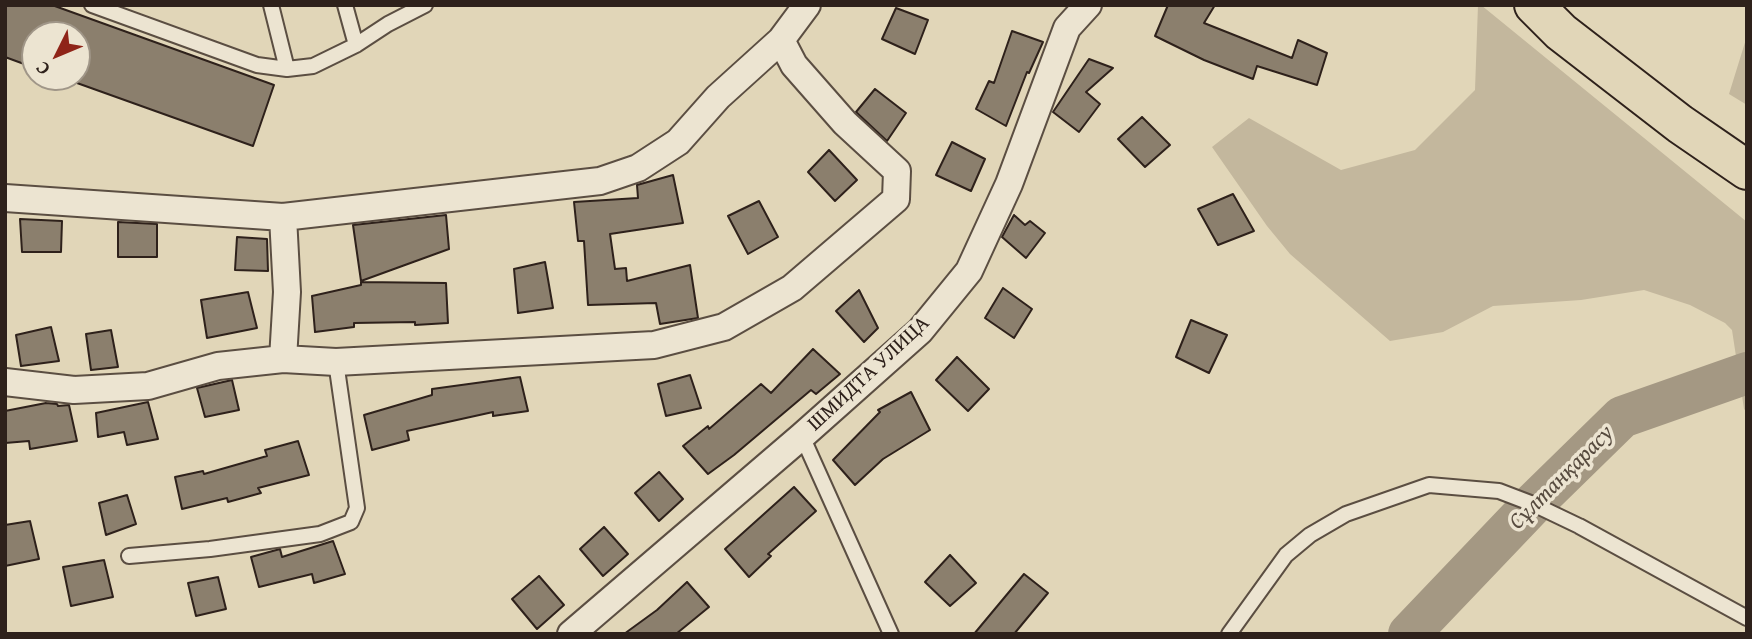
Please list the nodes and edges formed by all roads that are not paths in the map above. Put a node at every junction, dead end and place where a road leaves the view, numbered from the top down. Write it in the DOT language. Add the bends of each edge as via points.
graph roads {
  1 [pos="92,5"];
  2 [pos="271,5"];
  3 [pos="345,5"];
  4 [pos="424,5"];
  5 [pos="807,5"];
  6 [pos="1088,5"];
  7 [pos="1534,5"];
  8 [pos="781,40"];
  9 [pos="356,46"];
  10 [pos="287,69"];
  11 [pos="1747,170"];
  12 [pos="5,198"];
  13 [pos="283,217"];
  14 [pos="283,359"];
  15 [pos="336,362"];
  16 [pos="5,383"];
  17 [pos="802,436"];
  18 [pos="130,556"];
  19 [pos="1747,618"];
  20 [pos="571,634"];
  21 [pos="891,634"];
  22 [pos="1230,634"];
  1 -- 10 [label="lane" via="257,65"];
  2 -- 10 [label="lane"];
  3 -- 9 [label="lane"];
  4 -- 9 [label="lane"];
  5 -- 8 [label="street"];
  6 -- 17 [label="street, ШМИДТА УЛИЦА" via="1068,28 1009,184 969,271 920,331"];
  7 -- 11 [label="main road" via="1561,33"];
  8 -- 13 [label="street" via="718,97 678,142 638,169 600,181"];
  8 -- 15 [label="street" via="794,65 845,123 897,171 897,198 792,288 724,327 654,345"];
  9 -- 10 [label="lane" via="313,66"];
  12 -- 13 [label="street"];
  13 -- 14 [label="street" via="287,292"];
  14 -- 15 [label="street"];
  14 -- 16 [label="street" via="218,366 148,386 74,390"];
  15 -- 18 [label="lane" via="357,508 351,522 320,534"];
  17 -- 20 [label="street, ШМИДТА УЛИЦА"];
  17 -- 21 [label="lane"];
  19 -- 22 [label="lane" via="1533,504 1499,491 1430,485 1346,514 1310,535 1286,555"];
}
